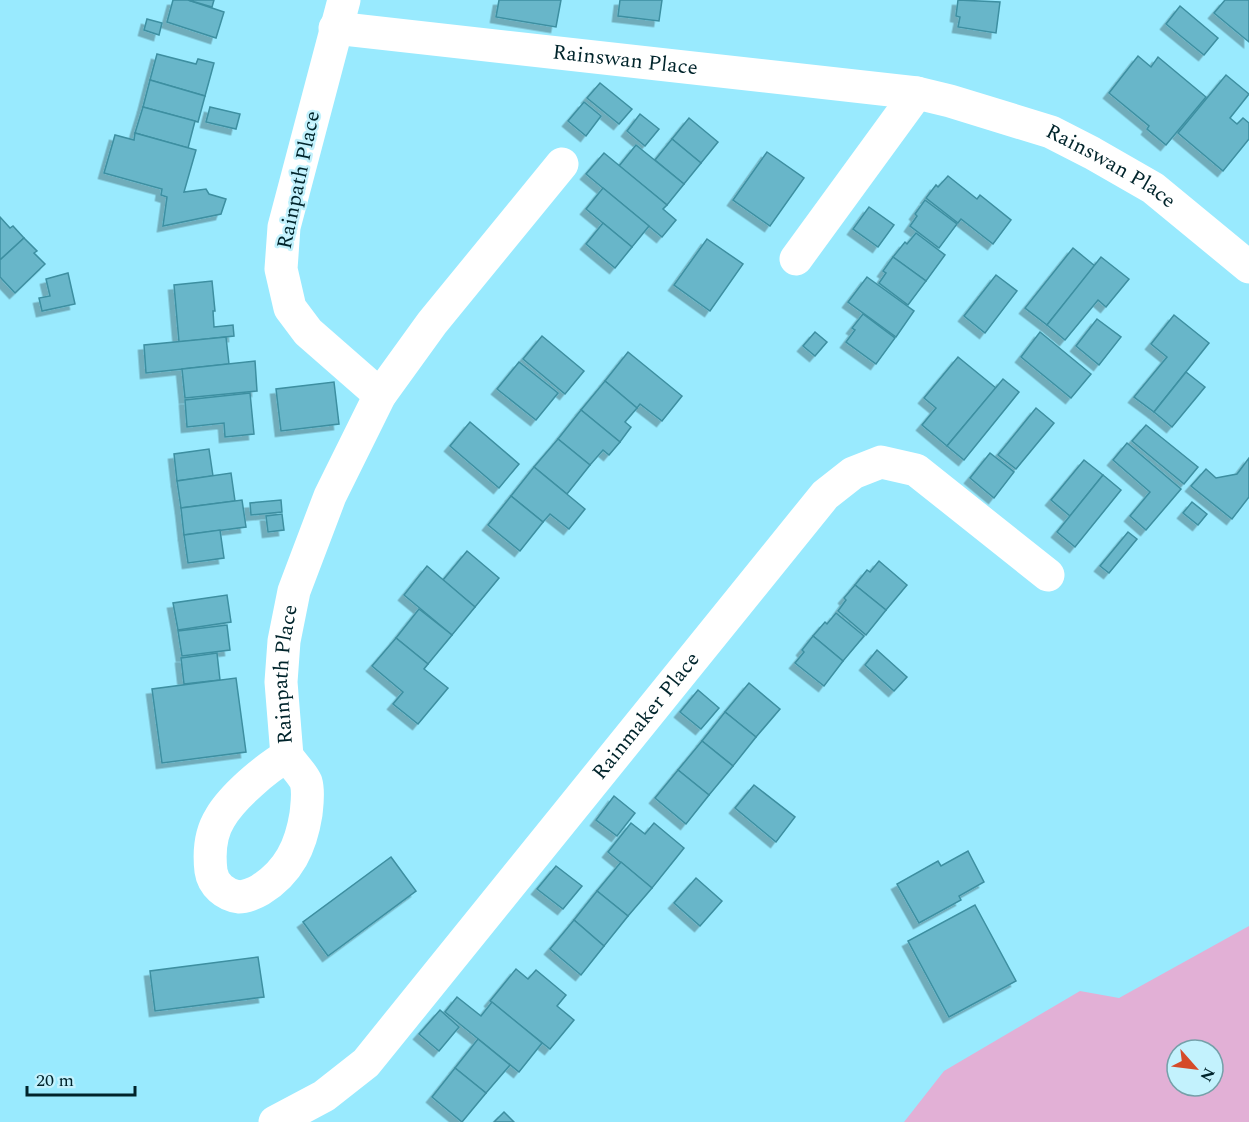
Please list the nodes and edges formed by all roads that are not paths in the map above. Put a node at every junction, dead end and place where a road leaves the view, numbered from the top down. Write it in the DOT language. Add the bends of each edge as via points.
graph roads {
  1 [pos="339,14"];
  2 [pos="916,93"];
  3 [pos="562,164"];
  4 [pos="796,259"];
  5 [pos="1249,267"];
  6 [pos="380,396"];
  7 [pos="1048,575"];
  8 [pos="287,756"];
  9 [pos="275,1122"];
  1 -- 2 [label="street, Rainswan Place"];
  1 -- 6 [label="street, Rainpath Place" via="284,227 281,269 290,308 308,332"];
  2 -- 4 [label="street"];
  2 -- 5 [label="street, Rainswan Place" via="1051,132 1092,153 1153,188"];
  3 -- 6 [label="street, Rainpath Place" via="432,323"];
  6 -- 8 [label="street, Rainpath Place" via="330,496 294,591 281,682"];
  7 -- 9 [label="street, Rainmaker Place" via="916,471 882,462 853,473 825,495 366,1063 324,1096"];
}
